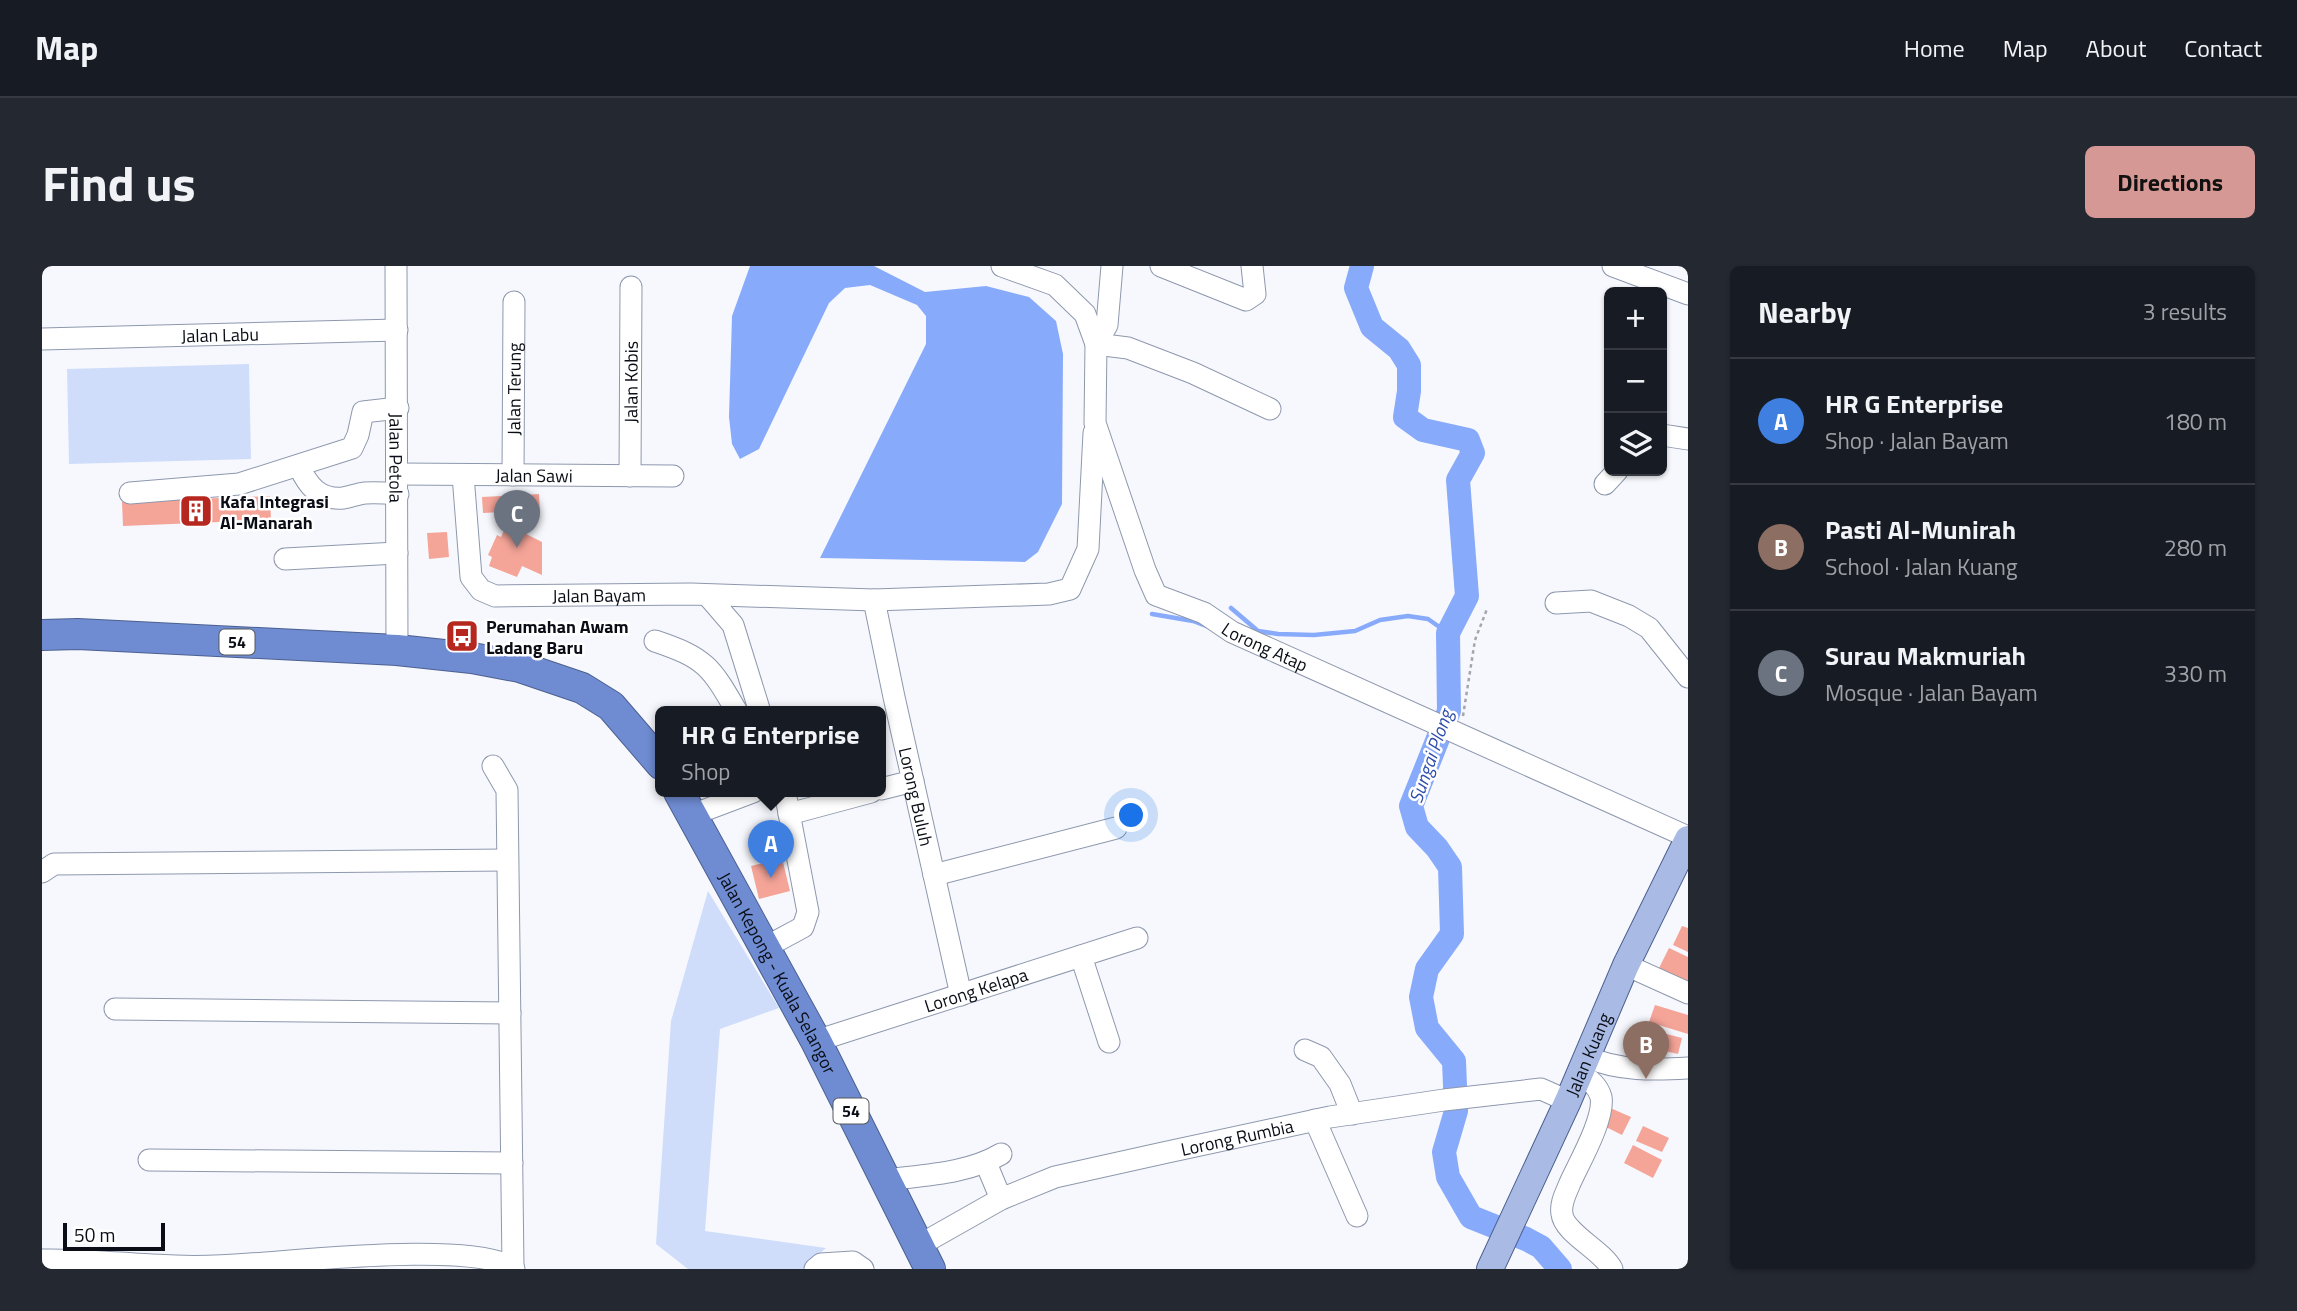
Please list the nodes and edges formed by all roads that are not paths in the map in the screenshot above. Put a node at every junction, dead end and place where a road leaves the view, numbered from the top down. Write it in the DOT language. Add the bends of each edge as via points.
graph roads {
  1 [pos="396,266"];
  2 [pos="1002,266"];
  3 [pos="1112,266"];
  4 [pos="1161,266"];
  5 [pos="1252,266"];
  6 [pos="1613,266"];
  7 [pos="631,287"];
  8 [pos="1688,294"];
  9 [pos="514,302"];
  10 [pos="397,330"];
  11 [pos="42,338"];
  12 [pos="1096,344"];
  13 [pos="398,408"];
  14 [pos="1270,409"];
  15 [pos="1095,423"];
  16 [pos="1667,436"];
  17 [pos="1688,439"];
  18 [pos="299,466"];
  19 [pos="463,475"];
  20 [pos="513,475"];
  21 [pos="630,476"];
  22 [pos="673,476"];
  23 [pos="398,484"];
  24 [pos="130,493"];
  25 [pos="397,553"];
  26 [pos="285,559"];
  27 [pos="708,596"];
  28 [pos="874,600"];
  29 [pos="1556,603"];
  30 [pos="42,637"];
  31 [pos="655,641"];
  32 [pos="397,650"];
  33 [pos="1688,677"];
  34 [pos="733,706"];
  35 [pos="758,706"];
  36 [pos="655,757"];
  37 [pos="493,766"];
  38 [pos="913,781"];
  39 [pos="886,788"];
  40 [pos="722,797"];
  41 [pos="786,797"];
  42 [pos="852,797"];
  43 [pos="685,803"];
  44 [pos="789,814"];
  45 [pos="1116,828"];
  46 [pos="1688,838"];
  47 [pos="507,860"];
  48 [pos="42,872"];
  49 [pos="934,875"];
  50 [pos="1137,938"];
  51 [pos="766,947"];
  52 [pos="1081,956"];
  53 [pos="1626,965"];
  54 [pos="1688,993"];
  55 [pos="961,995"];
  56 [pos="115,1009"];
  57 [pos="510,1013"];
  58 [pos="816,1041"];
  59 [pos="1109,1042"];
  60 [pos="1305,1050"];
  61 [pos="1583,1065"];
  62 [pos="1688,1068"];
  63 [pos="1568,1101"];
  64 [pos="1352,1114"];
  65 [pos="1315,1121"];
  66 [pos="149,1160"];
  67 [pos="512,1163"];
  68 [pos="886,1180"];
  69 [pos="1001,1199"];
  70 [pos="1357,1216"];
  71 [pos="924,1258"];
  72 [pos="1494,1259"];
  73 [pos="42,1260"];
  74 [pos="513,1268"];
  75 [pos="815,1269"];
  76 [pos="863,1269"];
  77 [pos="1612,1269"];
  1 -- 10 [label="street, Jalan Petola"];
  2 -- 12 [label="street" via="1055,285 1085,314"];
  3 -- 12 [label="street, Lorong Atap" via="1107,325"];
  4 -- 5 [label="street" via="1246,300 1255,294"];
  6 -- 8 [label="street"];
  7 -- 21 [label="street, Jalan Kobis"];
  9 -- 20 [label="street, Jalan Terung"];
  10 -- 11 [label="street, Jalan Labu"];
  10 -- 13 [label="street, Jalan Petola"];
  12 -- 14 [label="street" via="1128,348"];
  12 -- 15 [label="street, Lorong Atap"];
  13 -- 18 [label="street" via="363,411 352,447"];
  13 -- 23 [label="street, Jalan Petola"];
  15 -- 28 [label="street, Jalan Bayam" via="1088,548 1069,589 1049,594"];
  15 -- 46 [label="street, Lorong Atap" via="1156,595 1204,613 1232,632"];
  16 -- 17 [label="street"];
  18 -- 23 [label="street, Jalan Sawi" via="324,498 344,498"];
  18 -- 24 [label="street" via="239,484"];
  19 -- 20 [label="street, Jalan Sawi"];
  19 -- 23 [label="street, Jalan Sawi"];
  19 -- 27 [label="street, Jalan Bayam" via="471,577 481,590 495,596"];
  20 -- 21 [label="street, Jalan Sawi"];
  21 -- 22 [label="street, Jalan Sawi"];
  23 -- 25 [label="street, Jalan Petola"];
  25 -- 26 [label="street"];
  25 -- 32 [label="street, Jalan Petola"];
  27 -- 28 [label="street, Jalan Bayam"];
  27 -- 35 [label="street" via="733,625"];
  28 -- 38 [label="street, Lorong Buluh"];
  29 -- 33 [label="street" via="1591,601 1649,628"];
  30 -- 32 [label="highway, 54" via="78,634"];
  31 -- 34 [label="street" via="698,658 714,673"];
  32 -- 36 [label="highway, 54" via="520,667 582,688 611,706"];
  37 -- 47 [label="street" via="507,790"];
  38 -- 39 [label="street"];
  38 -- 49 [label="street, Lorong Buluh"];
  40 -- 43 [label="street"];
  41 -- 44 [label="street"];
  42 -- 44 [label="street"];
  43 -- 51 [label="highway, Jalan Kepong - Kuala Selangor / 54"];
  44 -- 51 [label="street" via="808,912 796,933"];
  45 -- 49 [label="street"];
  46 -- 53 [label="main road, Jalan Kuang"];
  47 -- 48 [label="street" via="54,864"];
  47 -- 57 [label="street"];
  49 -- 55 [label="street, Lorong Buluh"];
  50 -- 52 [label="street, Lorong Kelapa"];
  51 -- 58 [label="highway, Jalan Kepong - Kuala Selangor / 54"];
  52 -- 55 [label="street, Lorong Kelapa"];
  52 -- 59 [label="street"];
  53 -- 54 [label="street"];
  53 -- 61 [label="main road, Jalan Kuang"];
  55 -- 58 [label="street, Lorong Kelapa"];
  56 -- 57 [label="street"];
  57 -- 67 [label="street"];
  58 -- 68 [label="highway, Jalan Kepong - Kuala Selangor / 54"];
  60 -- 64 [label="street" via="1321,1057 1340,1084"];
  61 -- 62 [label="street"];
  61 -- 63 [label="main road, Jalan Kuang"];
  61 -- 77 [label="street" via="1601,1097 1601,1107 1561,1213"];
  63 -- 64 [label="street, Lorong Rumbia" via="1541,1089"];
  63 -- 72 [label="main road, Jalan Kuang"];
  64 -- 65 [label="street, Lorong Rumbia"];
  65 -- 69 [label="street, Lorong Rumbia" via="1055,1177"];
  65 -- 70 [label="street"];
  66 -- 67 [label="street"];
  67 -- 74 [label="street"];
  68 -- 69 [label="street" via="944,1173 993,1158"];
  68 -- 71 [label="highway, Jalan Kepong - Kuala Selangor / 54"];
  69 -- 71 [label="street, Lorong Rumbia"];
  73 -- 74 [label="street" via="176,1266 408,1255 485,1258"];
  75 -- 76 [label="street" via="853,1262"];
}
